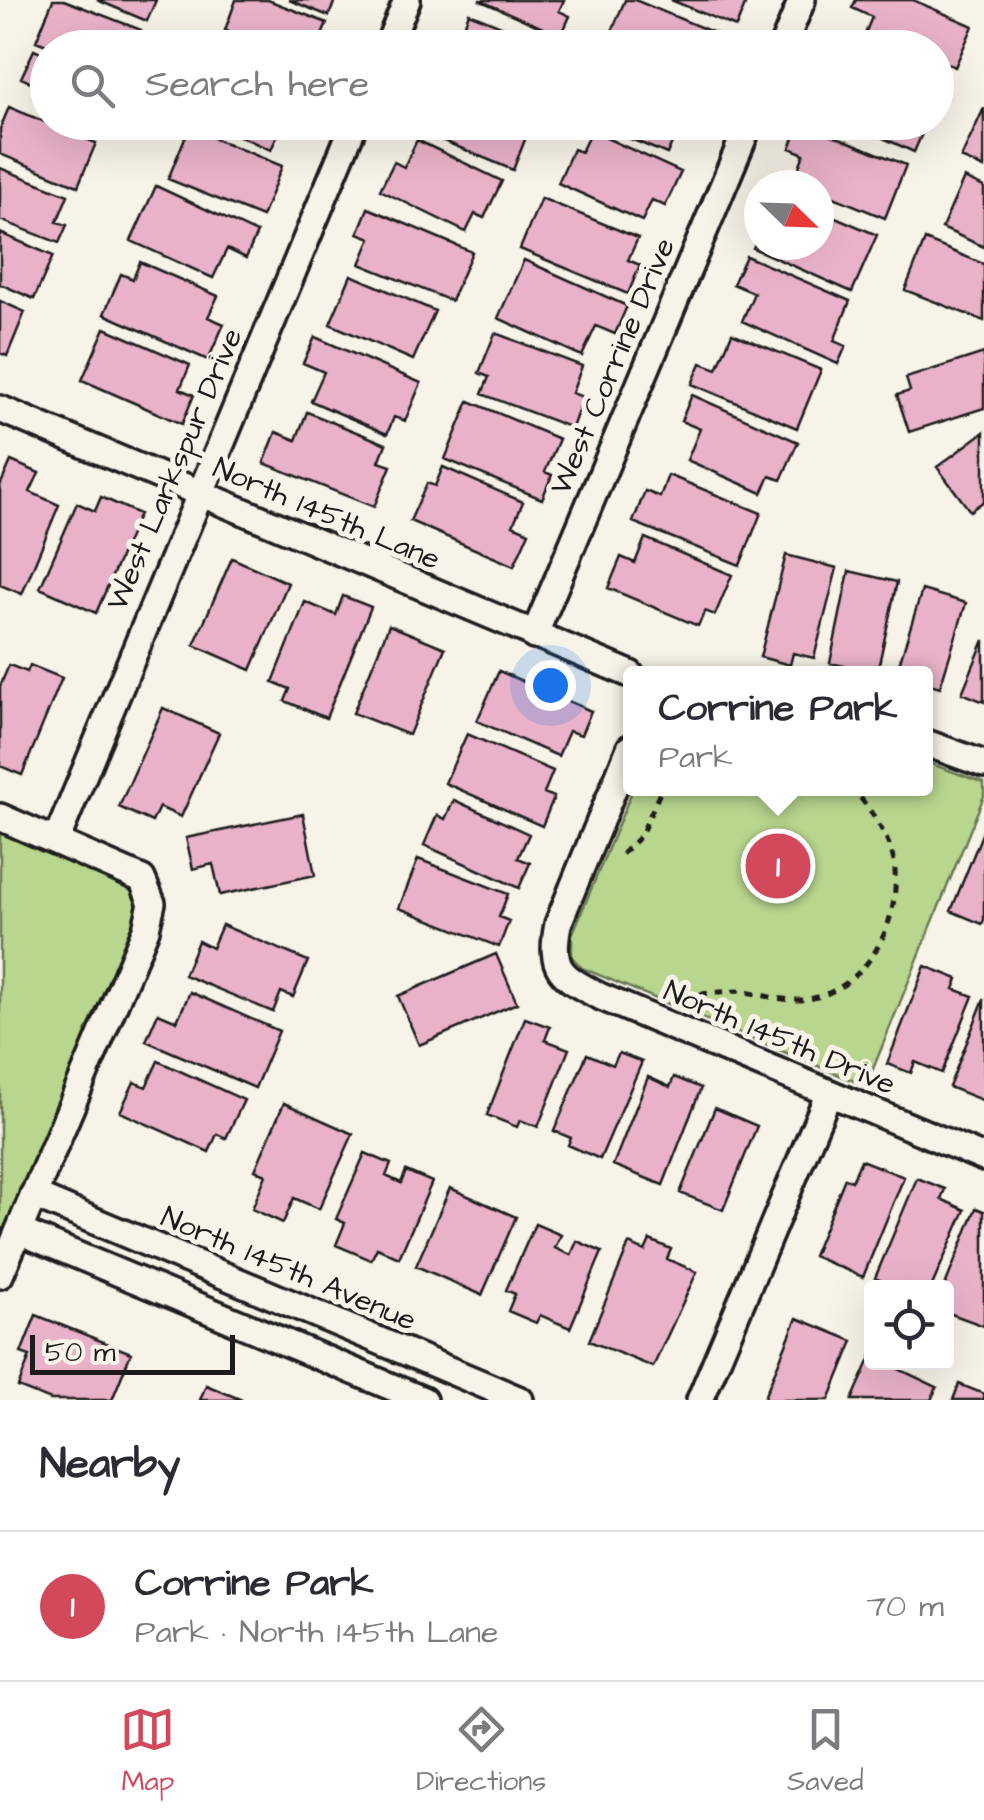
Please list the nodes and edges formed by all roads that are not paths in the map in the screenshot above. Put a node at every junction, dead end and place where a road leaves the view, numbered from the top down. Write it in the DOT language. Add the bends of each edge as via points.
graph roads {
  1 [pos="407,0"];
  2 [pos="802,0"];
  3 [pos="394,30"];
  4 [pos="790,30"];
  5 [pos="347,140"];
  6 [pos="742,140"];
  7 [pos="0,409"];
  8 [pos="198,494"];
  9 [pos="534,636"];
  10 [pos="623,671"];
  11 [pos="933,746"];
  12 [pos="984,764"];
  13 [pos="623,765"];
  14 [pos="0,817"];
  15 [pos="56,842"];
  16 [pos="829,1093"];
  17 [pos="984,1158"];
  18 [pos="34,1196"];
  19 [pos="19,1231"];
  20 [pos="0,1276"];
  21 [pos="390,1346"];
  22 [pos="371,1390"];
  23 [pos="423,1400"];
  24 [pos="520,1400"];
  25 [pos="700,1400"];
  1 -- 3 [label="street"];
  2 -- 4 [label="street"];
  5 -- 8 [label="street, West Larkspur Drive"];
  6 -- 9 [label="street, West Corrine Drive"];
  7 -- 8 [label="street, North 145th Lane"];
  8 -- 9 [label="street, North 145th Lane"];
  8 -- 15 [label="street, West Larkspur Drive"];
  9 -- 10 [label="street, North 145th Lane"];
  11 -- 12 [label="street"];
  13 -- 16 [label="street, North 145th Drive" via="558,924 558,965 569,980 599,996"];
  14 -- 15 [label="street"];
  15 -- 18 [label="street" via="142,880 152,903"];
  16 -- 17 [label="street, North 145th Drive"];
  16 -- 25 [label="street"];
  18 -- 19 [label="street"];
  18 -- 21 [label="street, North 145th Avenue"];
  19 -- 20 [label="street"];
  19 -- 22 [label="street"];
  21 -- 22 [label="street"];
  21 -- 24 [label="street, North 145th Avenue"];
  22 -- 23 [label="street"];
}
